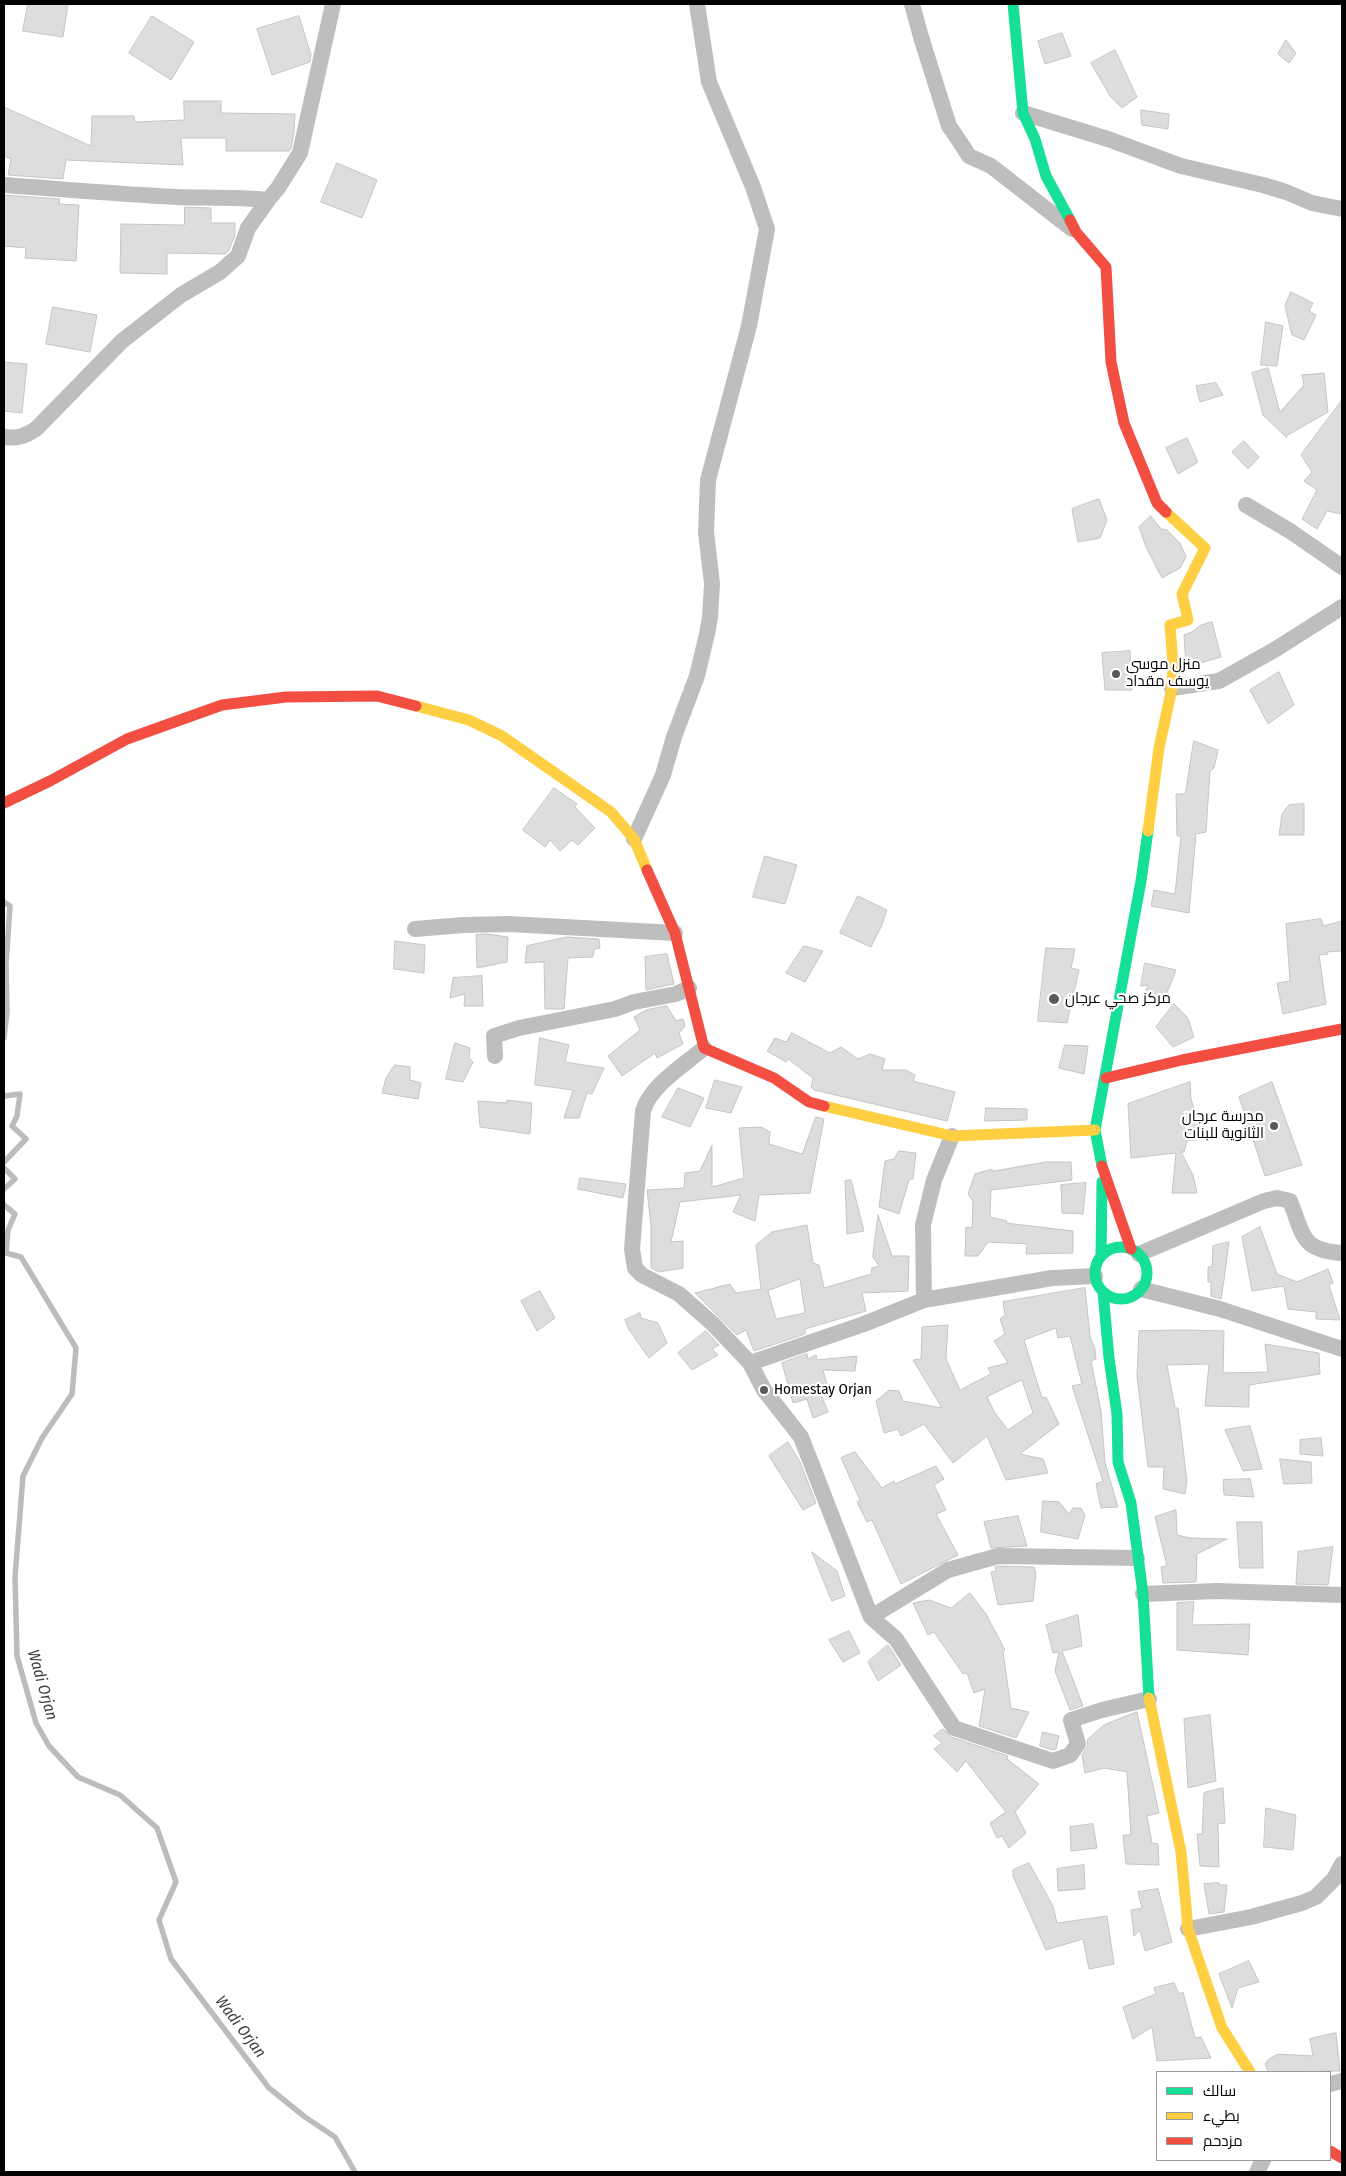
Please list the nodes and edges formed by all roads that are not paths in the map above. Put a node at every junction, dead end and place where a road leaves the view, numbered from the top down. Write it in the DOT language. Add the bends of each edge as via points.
graph roads {
  1 [pos="333,4"];
  2 [pos="697,4"];
  3 [pos="912,4"];
  4 [pos="1013,4"];
  5 [pos="1023,113"];
  6 [pos="4,185"];
  7 [pos="268,200"];
  8 [pos="1342,209"];
  9 [pos="1076,232"];
  10 [pos="4,437"];
  11 [pos="1246,505"];
  12 [pos="1342,567"];
  13 [pos="1342,606"];
  14 [pos="1172,688"];
  15 [pos="4,803"];
  16 [pos="634,839"];
  17 [pos="415,928"];
  18 [pos="675,933"];
  19 [pos="688,988"];
  20 [pos="1342,1028"];
  21 [pos="704,1048"];
  22 [pos="495,1056"];
  23 [pos="1106,1078"];
  24 [pos="1095,1130"];
  25 [pos="952,1136"];
  26 [pos="1102,1166"];
  27 [pos="1135,1251"];
  28 [pos="1342,1253"];
  29 [pos="1101,1256"];
  30 [pos="1095,1276"];
  31 [pos="1141,1289"];
  32 [pos="1104,1292"];
  33 [pos="924,1300"];
  34 [pos="1342,1349"];
  35 [pos="750,1363"];
  36 [pos="1137,1558"];
  37 [pos="1143,1594"];
  38 [pos="1342,1595"];
  39 [pos="871,1617"];
  40 [pos="1149,1699"];
  41 [pos="1342,1864"];
  42 [pos="1188,1929"];
  43 [pos="1249,2071"];
  44 [pos="1331,2152"];
  45 [pos="1342,2158"];
  1 -- 7 [label="street" via="300,153"];
  2 -- 16 [label="street" via="708,82 767,229 749,326 708,480 706,532 712,584 705,641 697,676 663,775"];
  3 -- 9 [label="street" via="949,126 970,156 991,166"];
  4 -- 5 [label="street"];
  5 -- 8 [label="street" via="1181,166"];
  5 -- 9 [label="street" via="1036,139 1046,176"];
  6 -- 7 [label="street"];
  7 -- 10 [label="street" via="248,228 238,256 122,341 36,429 16,439"];
  9 -- 14 [label="street" via="1106,267 1111,362 1124,423 1157,503 1205,548 1182,594 1188,620 1170,625"];
  11 -- 12 [label="street"];
  13 -- 14 [label="street" via="1219,681"];
  14 -- 23 [label="street" via="1159,748 1141,881"];
  15 -- 16 [label="street" via="127,740 222,705 286,697 377,696 469,720 502,736 611,812"];
  16 -- 18 [label="street"];
  17 -- 18 [label="street" via="508,924"];
  18 -- 19 [label="street"];
  19 -- 21 [label="street"];
  19 -- 22 [label="street" via="676,994 494,1036"];
  20 -- 23 [label="street"];
  21 -- 25 [label="street" via="774,1078 809,1102"];
  21 -- 35 [label="street" via="646,1101 632,1249 635,1268 639,1272 679,1294"];
  23 -- 24 [label="street"];
  24 -- 25 [label="street"];
  24 -- 26 [label="street"];
  25 -- 33 [label="street" via="934,1180 923,1225"];
  26 -- 27 [label="street"];
  26 -- 29 [label="street"];
  27 -- 28 [label="street" via="1264,1201 1284,1198 1290,1201 1306,1242 1321,1251"];
  27 -- 29 [label="street" via="1120,1246"];
  27 -- 31 [label="street" via="1145,1262 1147,1271"];
  29 -- 30 [label="street"];
  30 -- 32 [label="street"];
  30 -- 33 [label="street" via="1052,1278"];
  31 -- 32 [label="street" via="1127,1298 1111,1297"];
  31 -- 34 [label="street" via="1220,1309"];
  32 -- 36 [label="street" via="1117,1414 1118,1462 1131,1503"];
  33 -- 35 [label="street"];
  35 -- 39 [label="street" via="764,1390 801,1437"];
  36 -- 37 [label="street"];
  36 -- 39 [label="street" via="998,1556 948,1570"];
  37 -- 38 [label="street"];
  37 -- 40 [label="street"];
  39 -- 40 [label="street" via="896,1639 954,1728 1053,1762 1070,1755 1078,1744 1071,1720"];
  40 -- 42 [label="street" via="1181,1852"];
  41 -- 42 [label="street" via="1334,1878 1316,1896 1302,1904"];
  42 -- 43 [label="street" via="1222,2028"];
  44 -- 45 [label="street"];
}
